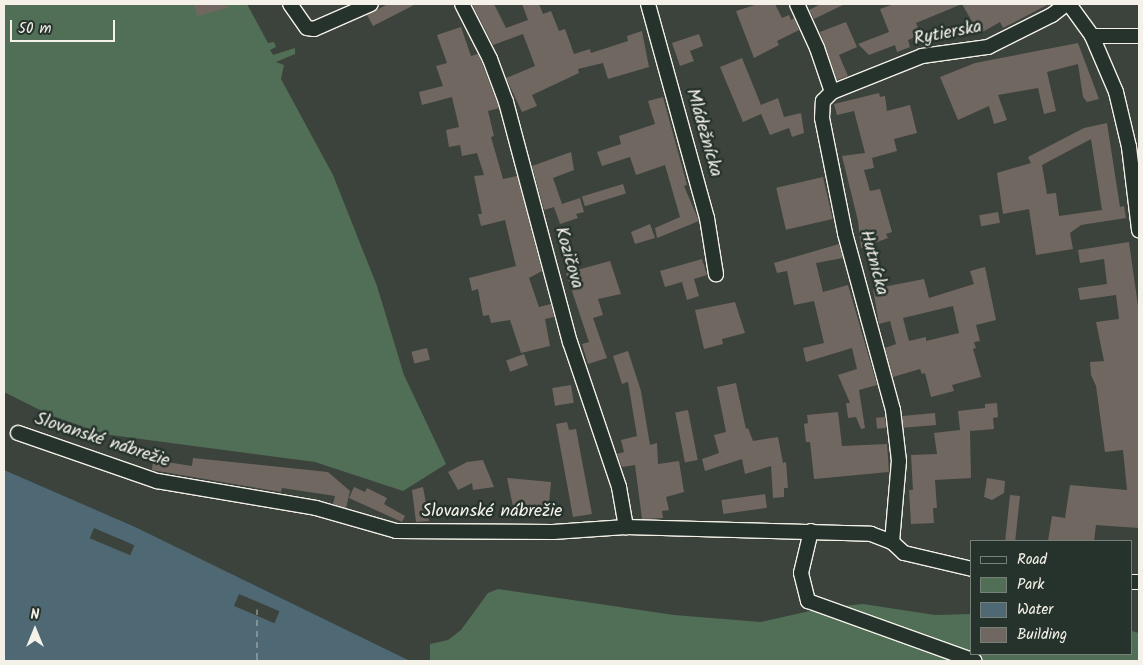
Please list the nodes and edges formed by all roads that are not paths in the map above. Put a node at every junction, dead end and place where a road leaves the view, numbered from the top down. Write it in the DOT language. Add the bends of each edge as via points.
graph roads {
  1 [pos="290,4"];
  2 [pos="371,4"];
  3 [pos="462,4"];
  4 [pos="648,4"];
  5 [pos="797,4"];
  6 [pos="1068,4"];
  7 [pos="1092,36"];
  8 [pos="1139,36"];
  9 [pos="832,92"];
  10 [pos="1139,230"];
  11 [pos="716,274"];
  12 [pos="18,433"];
  13 [pos="626,527"];
  14 [pos="811,531"];
  15 [pos="892,542"];
  16 [pos="970,569"];
  17 [pos="975,661"];
  1 -- 2 [label="street" via="307,28 314,29"];
  3 -- 13 [label="street, Kozičova" via="490,59 506,102 570,342 620,487"];
  4 -- 11 [label="street, Mládežnícka" via="707,218"];
  5 -- 9 [label="street" via="818,48"];
  6 -- 7 [label="street"];
  6 -- 9 [label="street, Rytierska" via="988,47 922,56"];
  7 -- 8 [label="street"];
  7 -- 10 [label="street" via="1116,92 1129,147"];
  9 -- 15 [label="street, Hutnícka" via="823,101 822,118 845,233 887,379 899,460"];
  12 -- 13 [label="street, Slovanské nábrežie" via="157,481 316,508 396,531 553,532"];
  13 -- 14 [label="street, Slovanské nábrežie"];
  14 -- 15 [label="street, Slovanské nábrežie" via="871,534"];
  14 -- 17 [label="street" via="800,573 808,601"];
  15 -- 16 [label="street, Slovanské nábrežie" via="904,553"];
}
